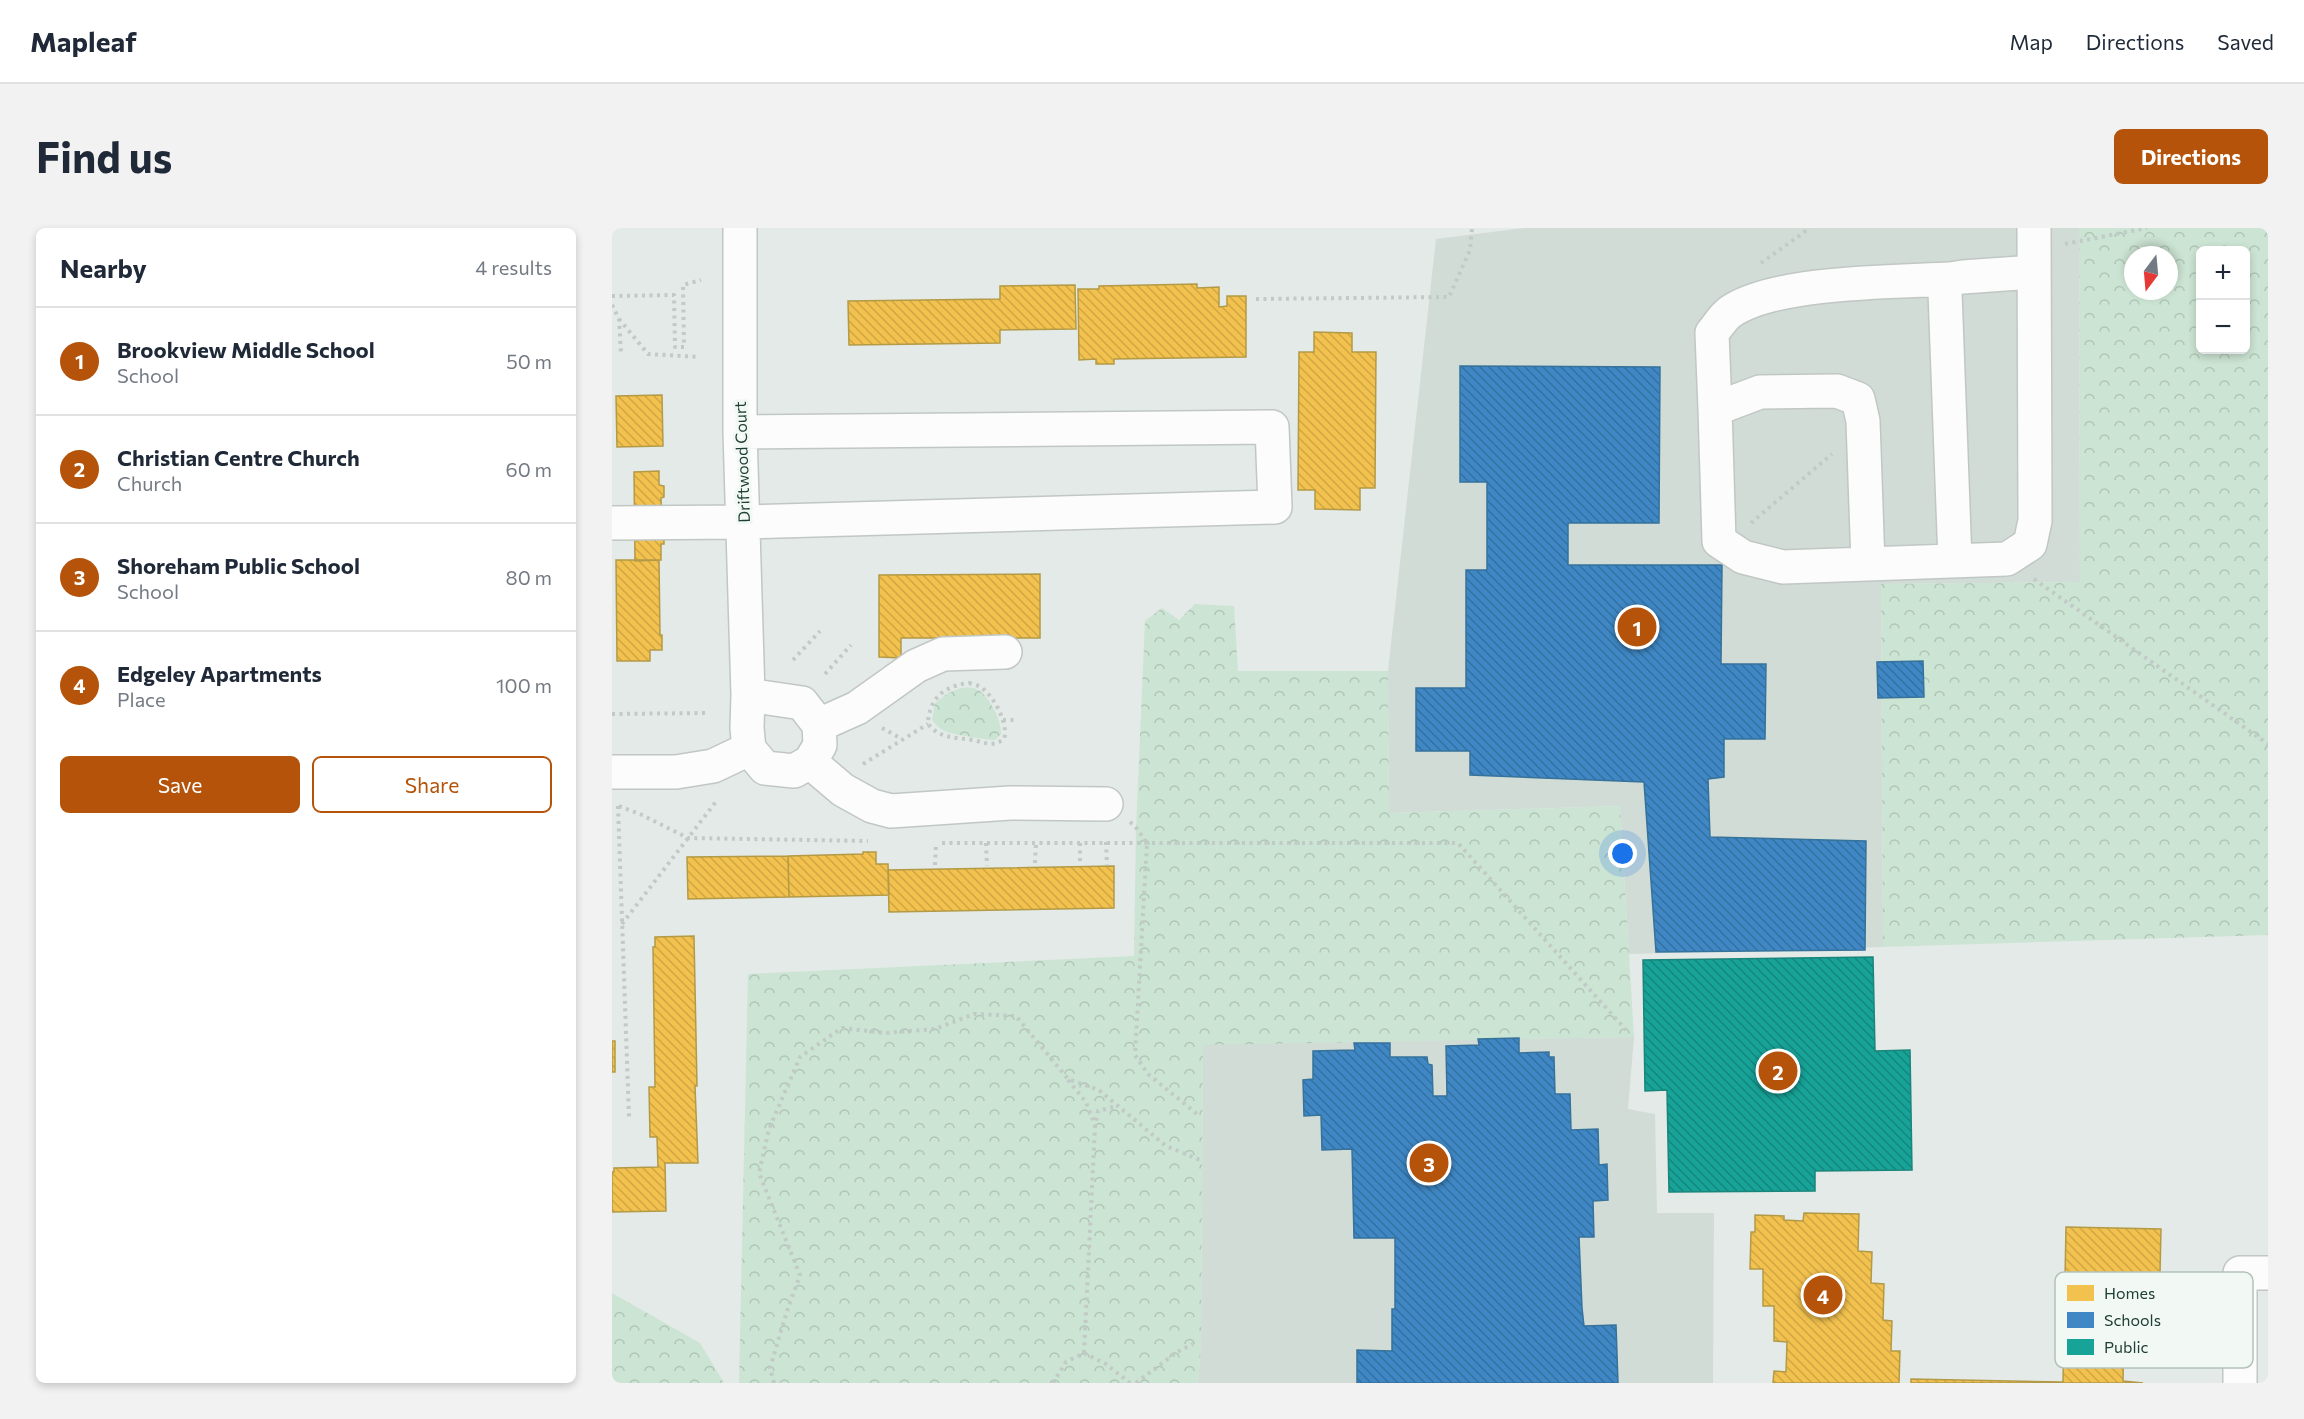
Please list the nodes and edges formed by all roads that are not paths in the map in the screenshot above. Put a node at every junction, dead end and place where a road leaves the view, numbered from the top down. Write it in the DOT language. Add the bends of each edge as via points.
graph roads {
  1 [pos="740,228"];
  2 [pos="2034,250"];
  3 [pos="1950,279"];
  4 [pos="1715,410"];
  5 [pos="740,432"];
  6 [pos="743,522"];
  7 [pos="612,523"];
  8 [pos="1955,561"];
  9 [pos="1868,564"];
  10 [pos="1005,652"];
  11 [pos="748,695"];
  12 [pos="819,725"];
  13 [pos="748,749"];
  14 [pos="810,762"];
  15 [pos="612,772"];
  16 [pos="1106,804"];
  1 -- 5 [label="street, Driftwood Court"];
  2 -- 3 [label="street"];
  2 -- 8 [label="street" via="2035,521 2030,544 2007,559"];
  3 -- 4 [label="street" via="1801,289 1754,299 1729,313 1712,333"];
  3 -- 8 [label="street" via="1944,310"];
  4 -- 9 [label="street" via="1719,541 1743,557 1783,567"];
  4 -- 9 [label="street" via="1760,392 1837,391 1858,399 1863,427"];
  5 -- 6 [label="street, Driftwood Court"];
  5 -- 6 [label="street" via="1272,427 1275,507"];
  6 -- 7 [label="street"];
  6 -- 11 [label="street, Driftwood Court"];
  8 -- 9 [label="street"];
  10 -- 12 [label="street" via="943,654 916,666 857,708"];
  11 -- 12 [label="street" via="802,703"];
  11 -- 13 [label="street, Driftwood Court"];
  12 -- 14 [label="street" via="820,745"];
  13 -- 14 [label="street" via="765,768 794,771"];
  13 -- 15 [label="street" via="713,766 676,772"];
  14 -- 16 [label="street" via="843,790 872,806 891,811 1010,803"];
}
